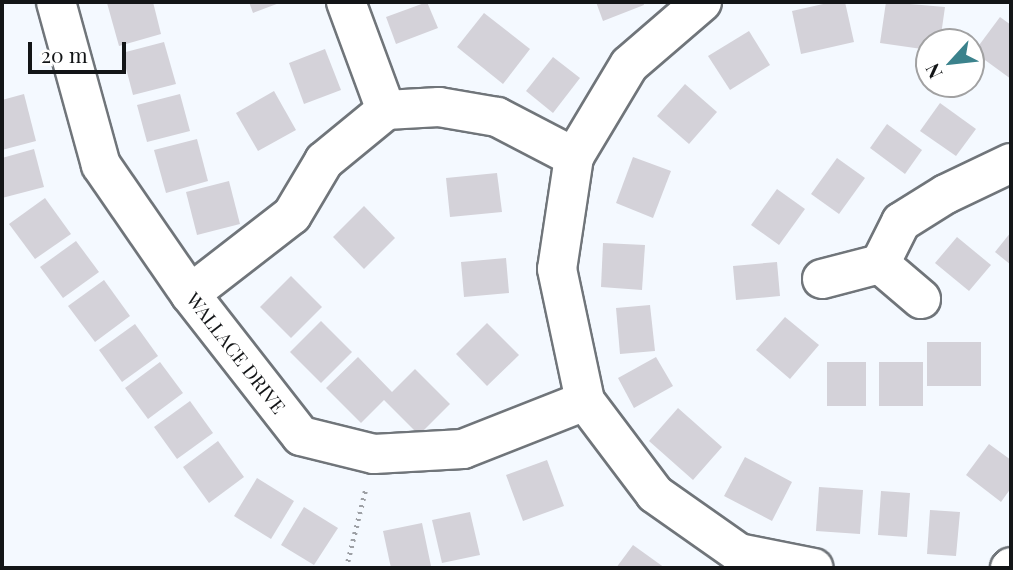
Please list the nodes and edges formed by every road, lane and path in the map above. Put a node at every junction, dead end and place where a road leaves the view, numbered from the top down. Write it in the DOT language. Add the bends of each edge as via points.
graph roads {
  1 [pos="56,2"];
  2 [pos="346,2"];
  3 [pos="702,2"];
  4 [pos="386,110"];
  5 [pos="574,157"];
  6 [pos="1011,163"];
  7 [pos="880,264"];
  8 [pos="822,279"];
  9 [pos="190,293"];
  10 [pos="921,299"];
  11 [pos="585,401"];
  12 [pos="374,454"];
  13 [pos="736,561"];
  14 [pos="346,568"];
  15 [pos="814,568"];
  1 -- 9 [label="street, WALLACE DRIVE" via="101,165"];
  2 -- 4 [label="street"];
  3 -- 5 [label="street" via="629,65"];
  4 -- 5 [label="street" via="439,107 497,117"];
  4 -- 9 [label="street" via="324,161 292,215"];
  5 -- 11 [label="street" via="557,270"];
  6 -- 7 [label="street" via="901,222"];
  7 -- 8 [label="street"];
  7 -- 10 [label="street"];
  9 -- 12 [label="street, WALLACE DRIVE" via="301,436"];
  11 -- 12 [label="street, WALLACE DRIVE" via="464,449"];
  11 -- 13 [label="street" via="655,494"];
  12 -- 14 [label="path"];
  13 -- 15 [label="street"];
}
